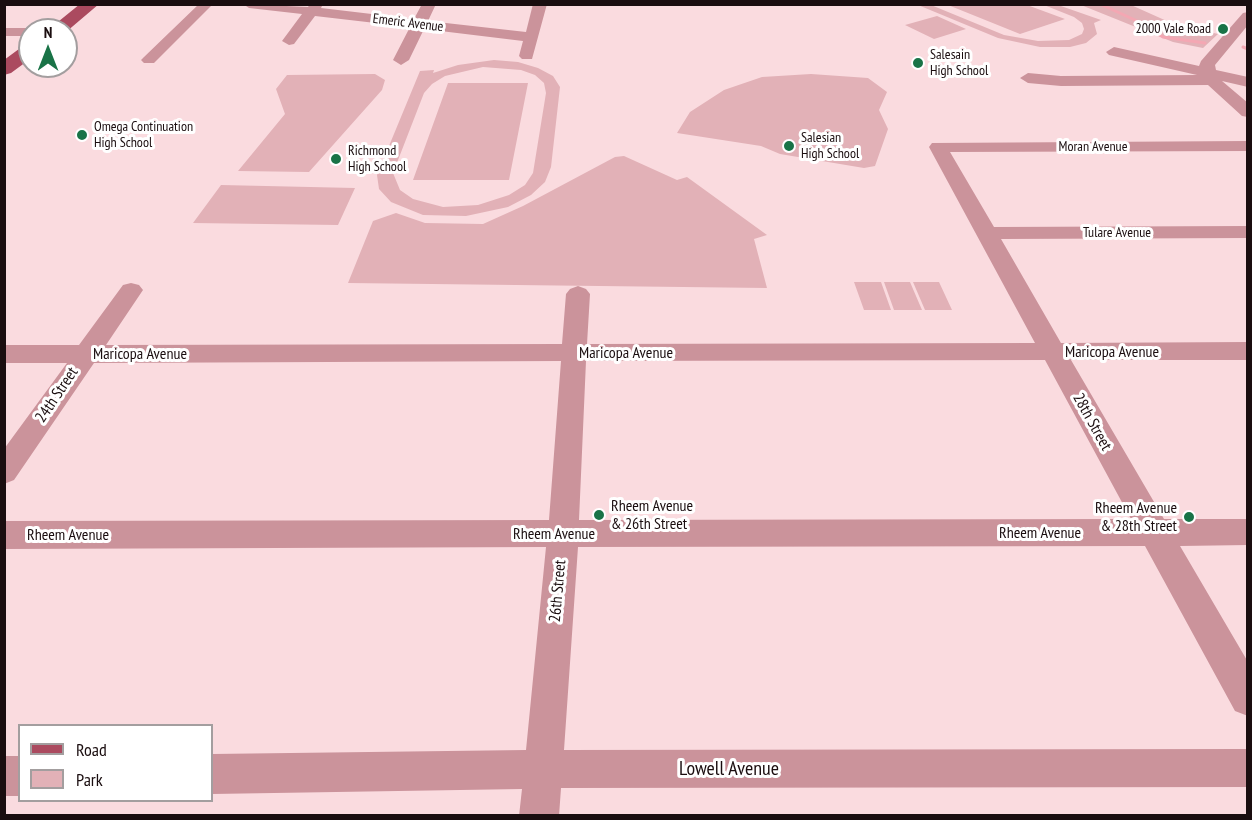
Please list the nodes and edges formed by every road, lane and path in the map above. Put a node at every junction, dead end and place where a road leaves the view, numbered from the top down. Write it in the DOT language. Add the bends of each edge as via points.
graph roads {
  1 [pos="91,4"];
  2 [pos="207,4"];
  3 [pos="249,4"];
  4 [pos="429,4"];
  5 [pos="540,4"];
  6 [pos="315,8"];
  7 [pos="1248,16"];
  8 [pos="73,18"];
  9 [pos="419,24"];
  10 [pos="531,37"];
  11 [pos="289,41"];
  12 [pos="1114,52"];
  13 [pos="526,56"];
  14 [pos="18,59"];
  15 [pos="149,60"];
  16 [pos="401,60"];
  17 [pos="4,69"];
  18 [pos="1210,77"];
  19 [pos="1028,78"];
  20 [pos="1248,82"];
  21 [pos="1248,112"];
  22 [pos="1248,146"];
  23 [pos="938,147"];
  24 [pos="1248,232"];
  25 [pos="987,233"];
  26 [pos="131,290"];
  27 [pos="578,294"];
  28 [pos="1248,351"];
  29 [pos="1053,352"];
  30 [pos="573,353"];
  31 [pos="4,354"];
  32 [pos="85,354"];
  33 [pos="4,472"];
  34 [pos="1154,532"];
  35 [pos="1248,532"];
  36 [pos="563,534"];
  37 [pos="4,535"];
  38 [pos="1248,698"];
  39 [pos="1248,768"];
  40 [pos="542,769"];
  41 [pos="213,774"];
  42 [pos="539,816"];
  1 -- 8 [label="main road"];
  2 -- 15 [label="street"];
  3 -- 6 [label="street, Emeric Avenue"];
  4 -- 9 [label="street"];
  5 -- 10 [label="street"];
  6 -- 9 [label="street, Emeric Avenue"];
  6 -- 11 [label="street"];
  7 -- 18 [label="street" via="1207,64"];
  9 -- 10 [label="street, Emeric Avenue"];
  9 -- 16 [label="street"];
  10 -- 13 [label="street"];
  12 -- 18 [label="street"];
  14 -- 17 [label="main road"];
  18 -- 19 [label="street" via="1061,81"];
  18 -- 20 [label="street"];
  18 -- 21 [label="street"];
  22 -- 23 [label="street, Moran Avenue"];
  23 -- 25 [label="street, 28th Street"];
  24 -- 25 [label="street, Tulare Avenue"];
  25 -- 29 [label="street, 28th Street"];
  26 -- 32 [label="street, 24th Street"];
  27 -- 30 [label="street, 26th Street"];
  28 -- 29 [label="street, Maricopa Avenue"];
  29 -- 30 [label="street, Maricopa Avenue"];
  29 -- 34 [label="street, 28th Street"];
  30 -- 32 [label="street, Maricopa Avenue"];
  30 -- 36 [label="street, 26th Street"];
  31 -- 32 [label="street, Maricopa Avenue"];
  32 -- 33 [label="street, 24th Street"];
  34 -- 35 [label="street, Rheem Avenue"];
  34 -- 36 [label="street, Rheem Avenue"];
  34 -- 38 [label="street, 28th Street"];
  36 -- 37 [label="street, Rheem Avenue"];
  36 -- 40 [label="street, 26th Street"];
  39 -- 40 [label="street, Lowell Avenue"];
  40 -- 41 [label="street, Lowell Avenue"];
  40 -- 42 [label="street, 26th Street"];
}
